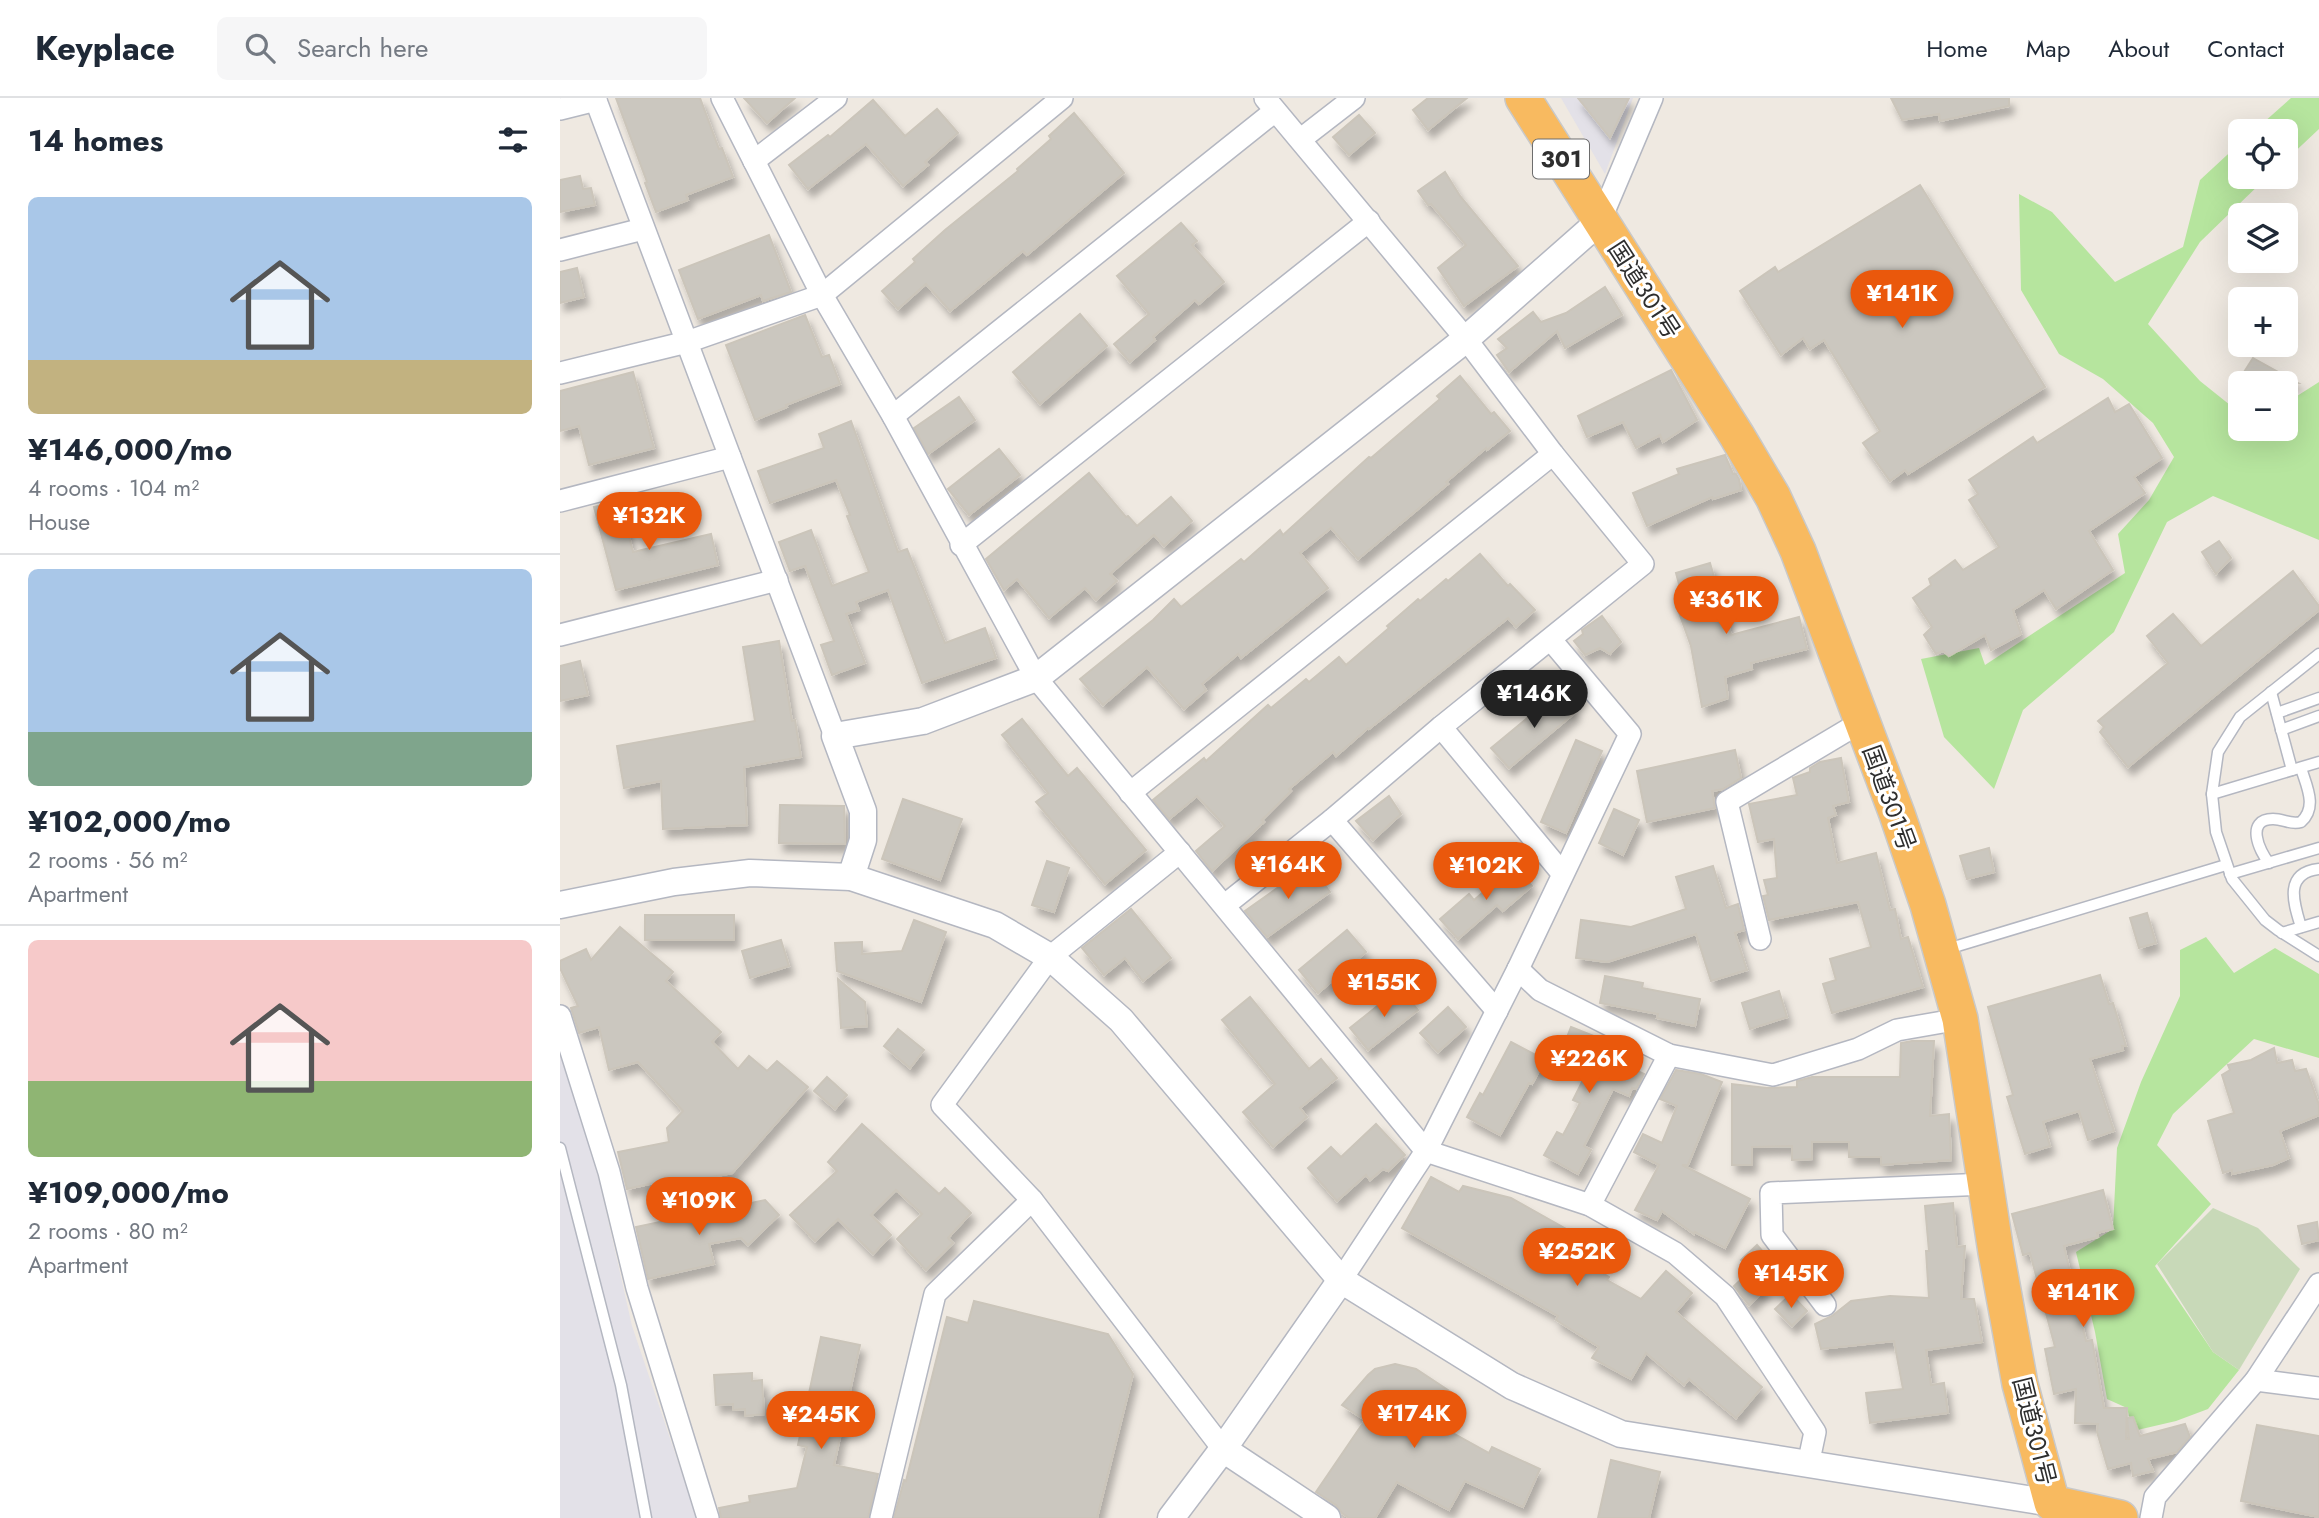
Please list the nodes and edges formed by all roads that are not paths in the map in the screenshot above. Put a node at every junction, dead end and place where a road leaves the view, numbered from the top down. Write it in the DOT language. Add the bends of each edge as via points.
graph roads {
  1 [pos="722,98"];
  2 [pos="836,98"];
  3 [pos="1062,98"];
  4 [pos="1354,98"];
  5 [pos="1522,98"];
  6 [pos="1652,98"];
  7 [pos="595,99"];
  8 [pos="1270,105"];
  9 [pos="560,109"];
  10 [pos="1301,139"];
  11 [pos="754,161"];
  12 [pos="1369,221"];
  13 [pos="1600,221"];
  14 [pos="643,229"];
  15 [pos="560,250"];
  16 [pos="822,295"];
  17 [pos="1466,340"];
  18 [pos="687,342"];
  19 [pos="560,373"];
  20 [pos="893,416"];
  21 [pos="1553,454"];
  22 [pos="730,457"];
  23 [pos="560,501"];
  24 [pos="961,545"];
  25 [pos="776,580"];
  26 [pos="560,635"];
  27 [pos="1551,640"];
  28 [pos="2319,654"];
  29 [pos="1036,678"];
  30 [pos="2271,692"];
  31 [pos="2319,698"];
  32 [pos="2277,713"];
  33 [pos="2319,716"];
  34 [pos="1861,722"];
  35 [pos="1441,727"];
  36 [pos="2281,730"];
  37 [pos="835,736"];
  38 [pos="2319,762"];
  39 [pos="2296,769"];
  40 [pos="1130,793"];
  41 [pos="2212,794"];
  42 [pos="1332,820"];
  43 [pos="2319,848"];
  44 [pos="1180,852"];
  45 [pos="2269,863"];
  46 [pos="2319,869"];
  47 [pos="2228,870"];
  48 [pos="1562,873"];
  49 [pos="851,877"];
  50 [pos="560,905"];
  51 [pos="1225,905"];
  52 [pos="2319,922"];
  53 [pos="2301,927"];
  54 [pos="2282,933"];
  55 [pos="1760,939"];
  56 [pos="1941,951"];
  57 [pos="2319,956"];
  58 [pos="1050,957"];
  59 [pos="1518,969"];
  60 [pos="1497,1011"];
  61 [pos="560,1016"];
  62 [pos="1960,1019"];
  63 [pos="1669,1055"];
  64 [pos="560,1148"];
  65 [pos="1426,1151"];
  66 [pos="1986,1184"];
  67 [pos="1032,1200"];
  68 [pos="1590,1205"];
  69 [pos="1341,1280"];
  70 [pos="2319,1284"];
  71 [pos="1825,1305"];
  72 [pos="2256,1380"];
  73 [pos="2319,1388"];
  74 [pos="1223,1449"];
  75 [pos="1808,1465"];
  76 [pos="2052,1510"];
  77 [pos="646,1518"];
  78 [pos="708,1518"];
  79 [pos="881,1518"];
  80 [pos="1171,1518"];
  81 [pos="1327,1518"];
  82 [pos="2120,1518"];
  83 [pos="2151,1518"];
  1 -- 11 [label="street"];
  2 -- 11 [label="street"];
  3 -- 16 [label="street"];
  4 -- 10 [label="street"];
  5 -- 13 [label="highway, 国道301号 / 301"];
  6 -- 13 [label="street"];
  7 -- 9 [label="street"];
  7 -- 14 [label="street"];
  8 -- 10 [label="street"];
  8 -- 20 [label="street"];
  10 -- 12 [label="street"];
  11 -- 16 [label="street"];
  12 -- 17 [label="street"];
  12 -- 24 [label="street"];
  13 -- 17 [label="street"];
  13 -- 34 [label="highway, 国道301号 / 301" via="1773,497 1798,551"];
  14 -- 15 [label="street"];
  14 -- 18 [label="street"];
  16 -- 18 [label="street"];
  16 -- 20 [label="street"];
  17 -- 21 [label="street"];
  17 -- 29 [label="street"];
  18 -- 19 [label="street"];
  18 -- 22 [label="street"];
  20 -- 24 [label="street"];
  21 -- 27 [label="street" via="1643,564"];
  21 -- 40 [label="street"];
  22 -- 23 [label="street"];
  22 -- 25 [label="street"];
  24 -- 29 [label="street"];
  25 -- 26 [label="street"];
  25 -- 37 [label="street"];
  27 -- 35 [label="street"];
  27 -- 48 [label="street" via="1630,734"];
  28 -- 30 [label="lane"];
  29 -- 37 [label="street" via="923,721"];
  29 -- 40 [label="street"];
  30 -- 32 [label="lane"];
  30 -- 41 [label="lane" via="2240,717 2218,752"];
  31 -- 32 [label="lane"];
  32 -- 36 [label="lane"];
  33 -- 36 [label="lane"];
  34 -- 55 [label="street" via="1727,802"];
  34 -- 56 [label="highway, 国道301号 / 301"];
  35 -- 42 [label="street"];
  35 -- 48 [label="street"];
  36 -- 39 [label="lane"];
  37 -- 49 [label="street" via="863,811 863,840"];
  38 -- 39 [label="lane"];
  39 -- 41 [label="lane"];
  39 -- 45 [label="lane" via="2310,809 2301,822 2272,819 2258,829 2258,848"];
  40 -- 44 [label="street"];
  41 -- 47 [label="lane" via="2216,832"];
  42 -- 51 [label="street"];
  42 -- 60 [label="street"];
  43 -- 45 [label="lane"];
  44 -- 51 [label="street"];
  44 -- 58 [label="street"];
  45 -- 47 [label="lane"];
  46 -- 53 [label="lane" via="2300,877 2294,888"];
  47 -- 54 [label="lane" via="2259,912"];
  47 -- 56 [label="lane"];
  48 -- 59 [label="street"];
  49 -- 50 [label="street" via="750,873 674,882"];
  49 -- 58 [label="street" via="995,925"];
  51 -- 65 [label="street"];
  52 -- 53 [label="lane"];
  53 -- 54 [label="lane"];
  54 -- 57 [label="lane"];
  56 -- 62 [label="highway, 国道301号 / 301"];
  58 -- 67 [label="street" via="942,1105"];
  58 -- 69 [label="street" via="1121,1020"];
  59 -- 60 [label="street"];
  59 -- 63 [label="street" via="1539,990"];
  60 -- 65 [label="street"];
  61 -- 78 [label="street"];
  62 -- 63 [label="street" via="1897,1030 1858,1049 1773,1075"];
  62 -- 66 [label="highway, 国道301号 / 301"];
  63 -- 68 [label="street"];
  64 -- 77 [label="lane" via="621,1385"];
  65 -- 68 [label="street"];
  65 -- 69 [label="street"];
  66 -- 71 [label="street" via="1771,1193 1772,1236"];
  66 -- 76 [label="highway, 国道301号 / 301" via="2020,1384"];
  67 -- 74 [label="street"];
  67 -- 79 [label="street" via="935,1294"];
  68 -- 75 [label="street" via="1675,1253 1725,1296 1815,1432"];
  69 -- 74 [label="street"];
  69 -- 75 [label="street" via="1513,1385 1600,1426 1645,1439"];
  70 -- 72 [label="street"];
  72 -- 73 [label="street"];
  72 -- 83 [label="street" via="2155,1497"];
  74 -- 80 [label="street"];
  74 -- 81 [label="street"];
  75 -- 76 [label="street"];
  76 -- 82 [label="highway, 国道301号"];
}
